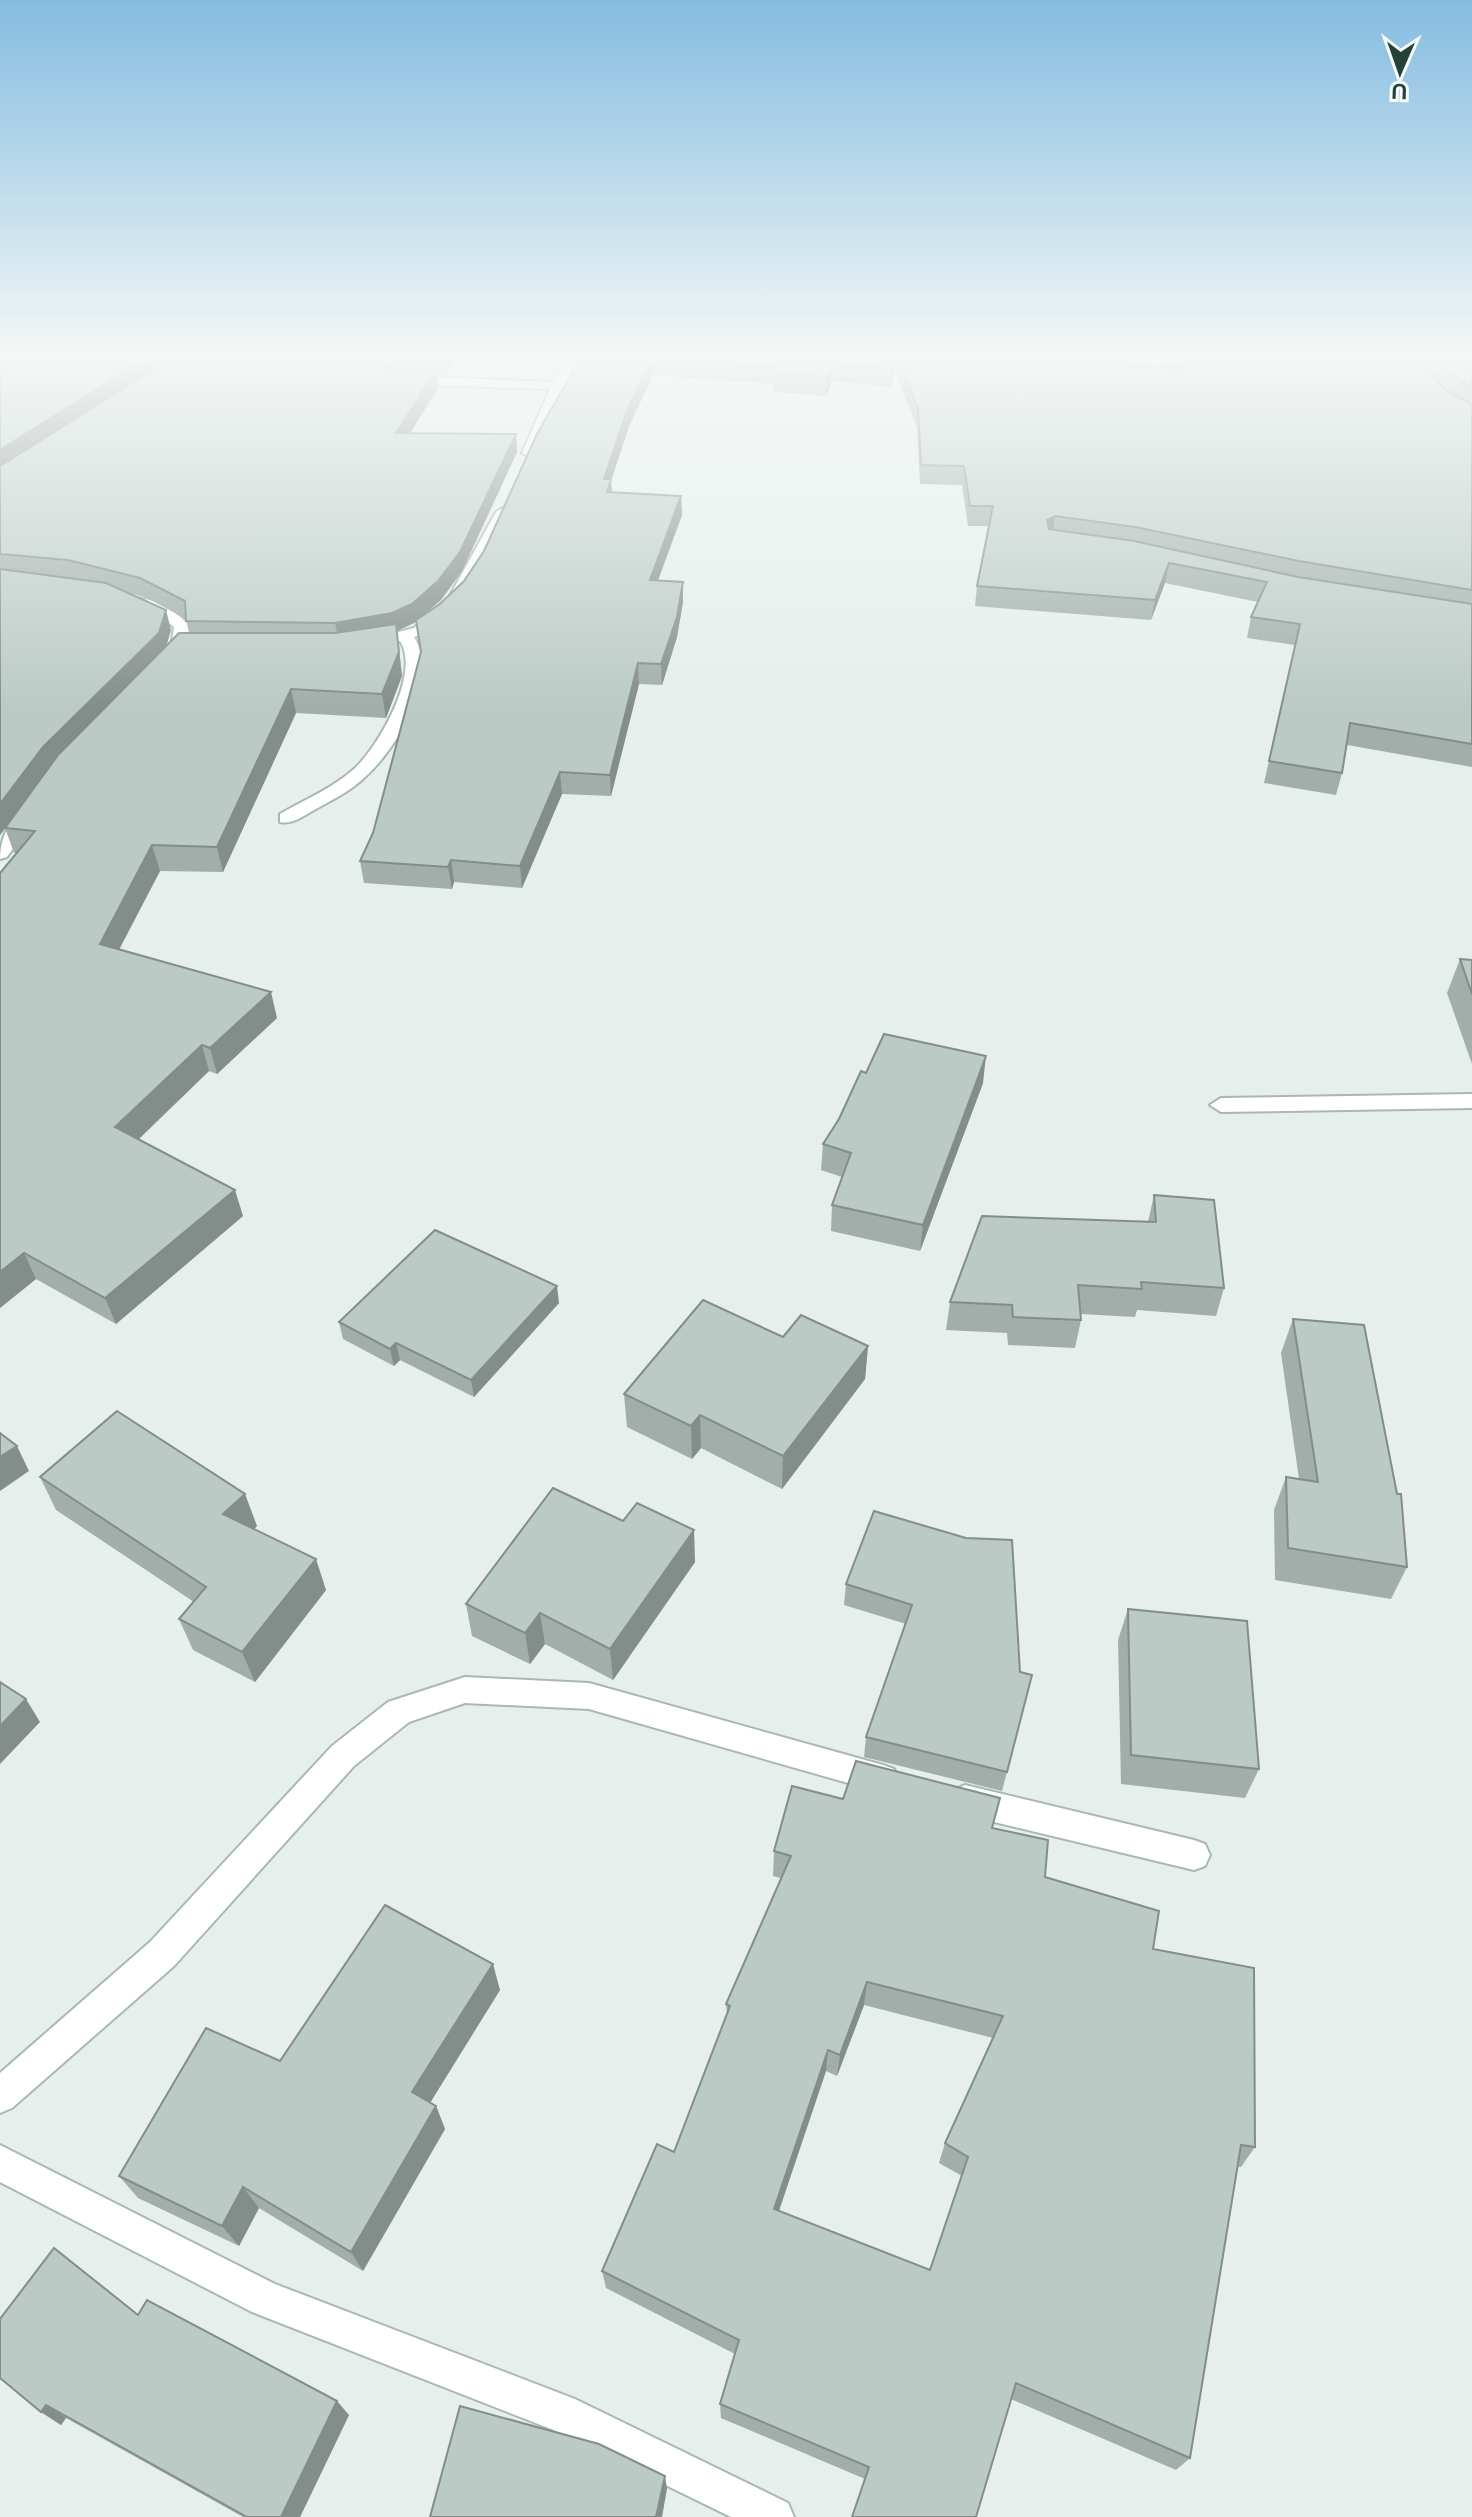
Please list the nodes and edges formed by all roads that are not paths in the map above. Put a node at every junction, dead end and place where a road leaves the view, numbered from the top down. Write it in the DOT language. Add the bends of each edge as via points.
graph roads {
  1 [pos="511,494"];
  2 [pos="116,597"];
  3 [pos="405,636"];
  4 [pos="353,645"];
  5 [pos="151,677"];
  6 [pos="41,797"];
  7 [pos="286,818"];
  8 [pos="0,853"];
  9 [pos="1472,1101"];
  10 [pos="1221,1105"];
  11 [pos="1194,1855"];
  12 [pos="0,2096"];
  13 [pos="0,2163"];
  14 [pos="774,2517"];
  1 -- 3 [label="street" via="455,599 420,631"];
  2 -- 5 [label="street" via="144,603 182,626 187,649"];
  3 -- 4 [label="street"];
  3 -- 7 [label="street" via="417,656 392,735 361,773"];
  6 -- 8 [label="street"];
  9 -- 10 [label="street"];
  11 -- 12 [label="street" via="921,1789 589,1696 465,1690 399,1712 343,1756 162,1954"];
  13 -- 14 [label="street" via="265,2299 561,2413"];
}
